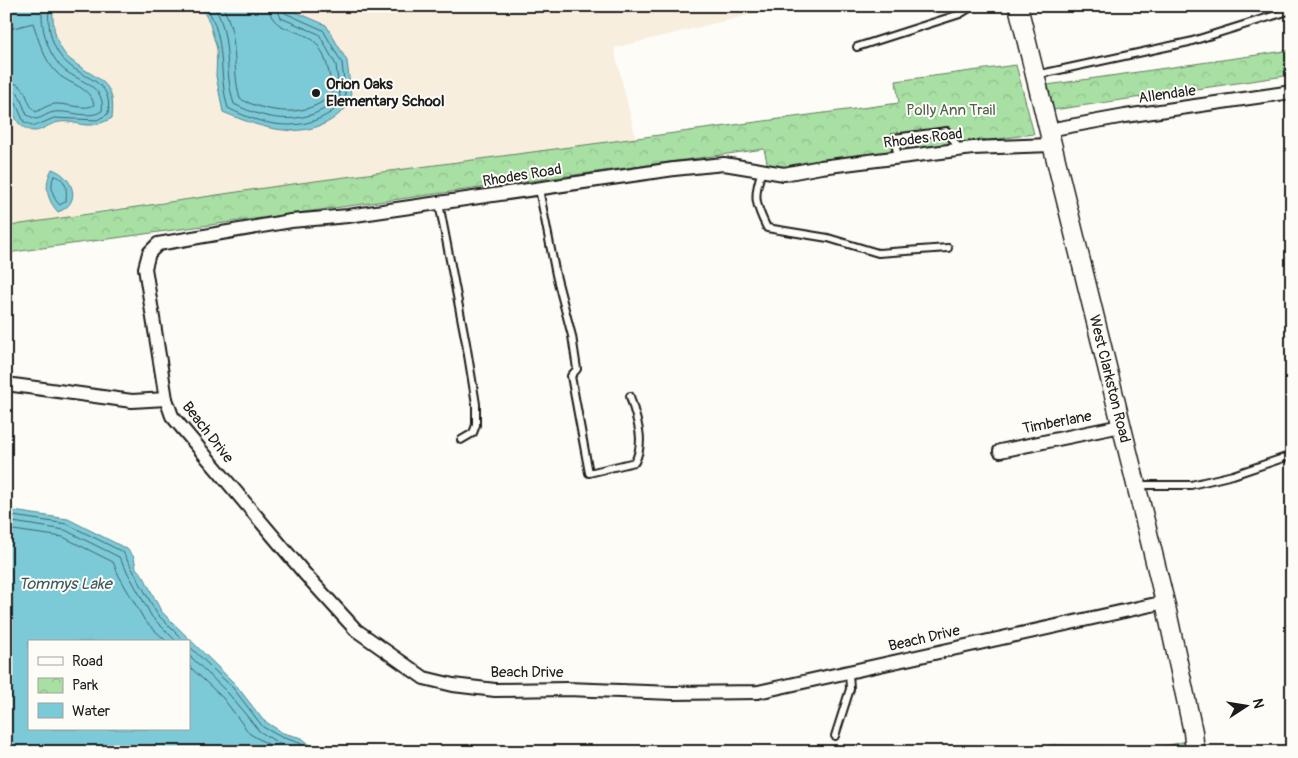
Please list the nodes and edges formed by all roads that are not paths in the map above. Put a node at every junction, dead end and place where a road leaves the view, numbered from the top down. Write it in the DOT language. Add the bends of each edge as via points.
graph roads {
  1 [pos="973,6"];
  2 [pos="1018,6"];
  3 [pos="1292,10"];
  4 [pos="857,47"];
  5 [pos="1035,76"];
  6 [pos="1292,92"];
  7 [pos="1050,138"];
  8 [pos="959,149"];
  9 [pos="898,157"];
  10 [pos="762,171"];
  11 [pos="539,189"];
  12 [pos="439,203"];
  13 [pos="948,248"];
  14 [pos="6,384"];
  15 [pos="630,396"];
  16 [pos="166,399"];
  17 [pos="1120,426"];
  18 [pos="461,440"];
  19 [pos="1000,451"];
  20 [pos="1292,455"];
  21 [pos="1136,485"];
  22 [pos="1166,602"];
  23 [pos="849,672"];
  24 [pos="835,736"];
  25 [pos="1194,752"];
  1 -- 4 [label="lane" via="960,14"];
  2 -- 5 [label="main road, West Clarkston Road"];
  3 -- 5 [label="lane" via="1189,42"];
  5 -- 7 [label="main road, West Clarkston Road"];
  6 -- 7 [label="street, Allendale" via="1125,116"];
  7 -- 8 [label="street, Rhodes Road"];
  7 -- 17 [label="main road, West Clarkston Road"];
  8 -- 9 [label="street, Rhodes Road"];
  8 -- 9 [label="lane" via="947,131 894,138"];
  9 -- 10 [label="street, Rhodes Road" via="784,174"];
  10 -- 11 [label="street, Rhodes Road" via="724,164"];
  10 -- 13 [label="lane" via="755,204 767,228 828,238 878,253"];
  11 -- 12 [label="street, Rhodes Road"];
  11 -- 15 [label="lane" via="572,336 577,369 570,376 589,473 635,462 642,440"];
  12 -- 16 [label="street, Rhodes Road" via="291,221 158,244 149,252 146,268"];
  12 -- 18 [label="lane" via="476,404 476,425 472,433"];
  14 -- 16 [label="street, Beach Drive" via="132,401"];
  16 -- 23 [label="street, Beach Drive" via="172,416 356,630 424,678 495,690 758,692"];
  17 -- 19 [label="street, Timberlane"];
  17 -- 21 [label="main road, West Clarkston Road"];
  20 -- 21 [label="lane" via="1191,485"];
  21 -- 22 [label="main road, West Clarkston Road"];
  22 -- 23 [label="street, Beach Drive"];
  22 -- 25 [label="main road, West Clarkston Road" via="1194,732"];
  23 -- 24 [label="lane" via="850,689"];
}
